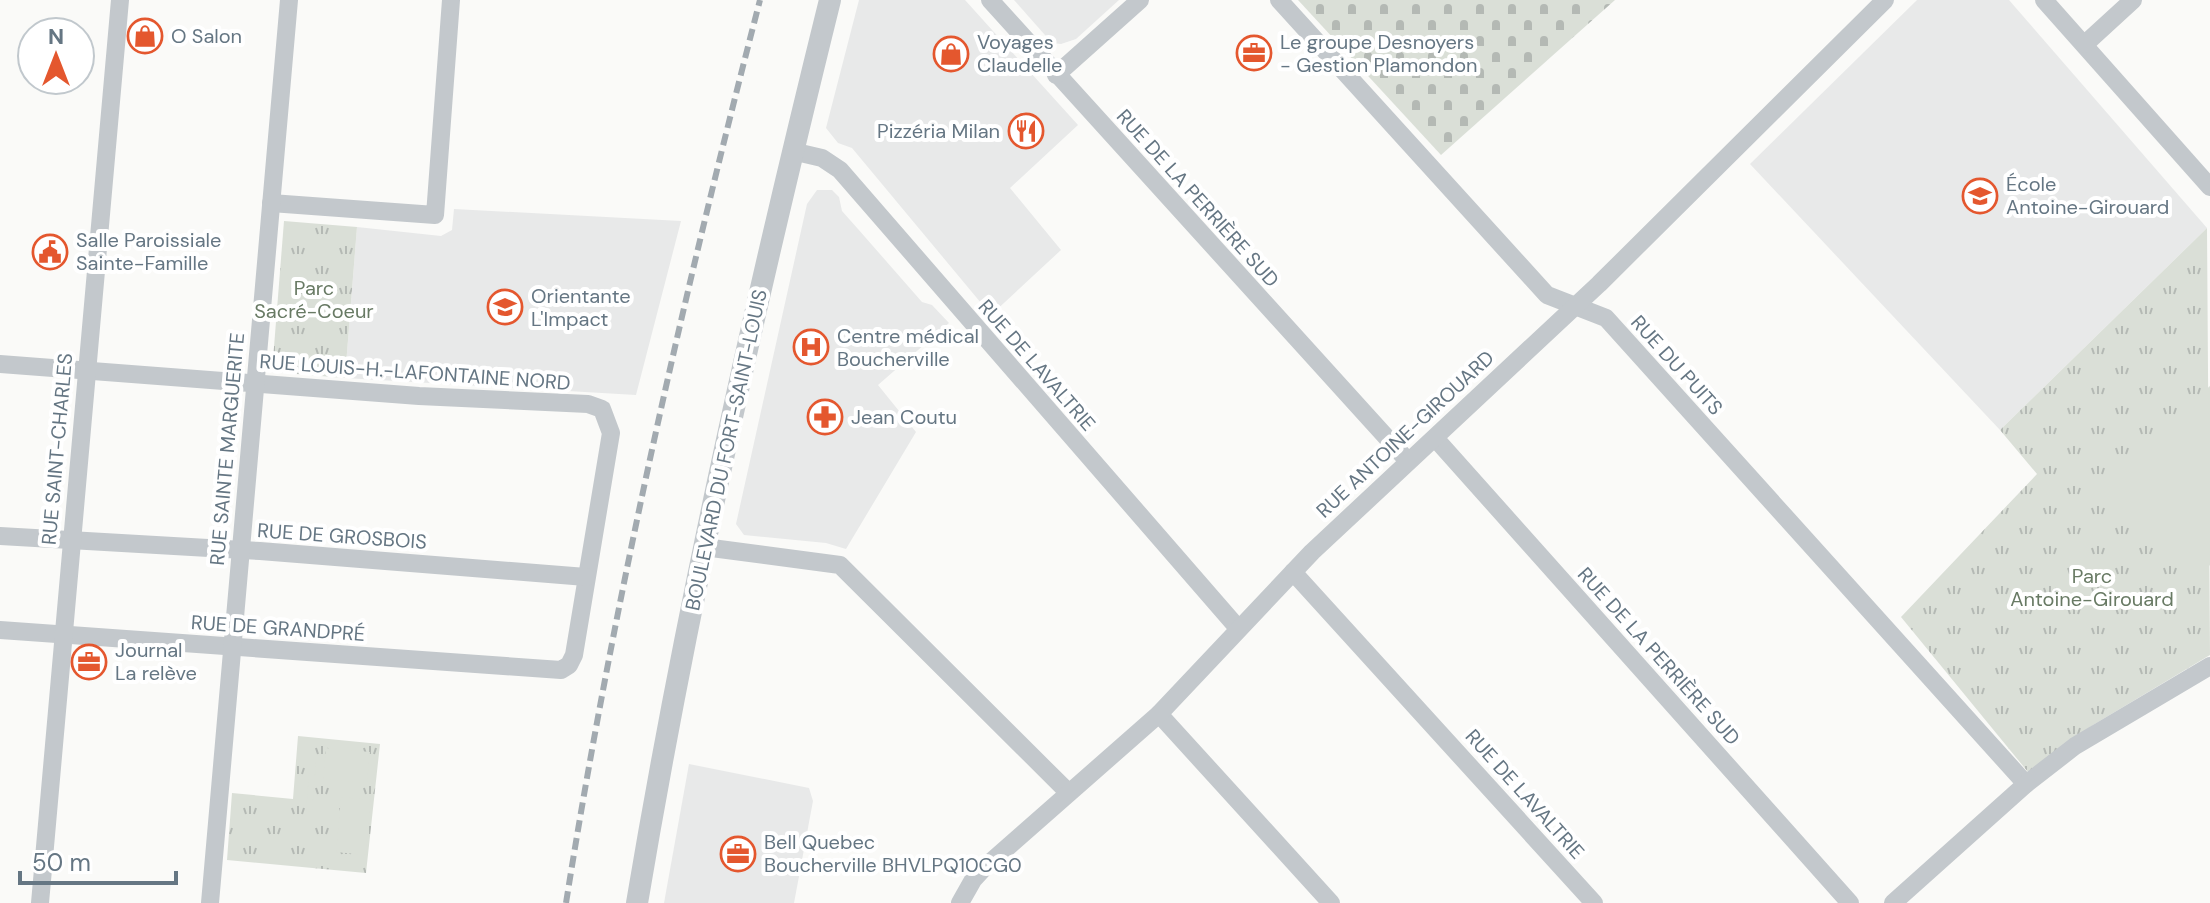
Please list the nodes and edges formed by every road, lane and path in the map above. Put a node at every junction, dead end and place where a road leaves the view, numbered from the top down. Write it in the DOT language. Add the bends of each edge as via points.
graph roads {
  1 [pos="120,0"];
  2 [pos="289,0"];
  3 [pos="451,0"];
  4 [pos="830,0"];
  5 [pos="990,0"];
  6 [pos="1140,0"];
  7 [pos="1279,0"];
  8 [pos="1885,0"];
  9 [pos="2044,0"];
  10 [pos="2133,0"];
  11 [pos="2085,44"];
  12 [pos="1056,75"];
  13 [pos="792,151"];
  14 [pos="2210,187"];
  15 [pos="271,203"];
  16 [pos="1575,305"];
  17 [pos="0,364"];
  18 [pos="86,370"];
  19 [pos="256,384"];
  20 [pos="1435,438"];
  21 [pos="1407,460"];
  22 [pos="0,536"];
  23 [pos="71,540"];
  24 [pos="704,547"];
  25 [pos="239,553"];
  26 [pos="1293,572"];
  27 [pos="586,577"];
  28 [pos="1237,627"];
  29 [pos="0,630"];
  30 [pos="62,635"];
  31 [pos="231,646"];
  32 [pos="2210,666"];
  33 [pos="1159,714"];
  34 [pos="2026,784"];
  35 [pos="1067,791"];
  36 [pos="40,903"];
  37 [pos="210,903"];
  38 [pos="637,903"];
  39 [pos="960,903"];
  40 [pos="1331,903"];
  41 [pos="1594,903"];
  42 [pos="1850,903"];
  43 [pos="1893,903"];
  1 -- 18 [label="street, RUE SAINT-CHARLES"];
  2 -- 15 [label="street, RUE SAINTE MARGUERITE"];
  3 -- 15 [label="street" via="435,215"];
  4 -- 13 [label="street, BOULEVARD DU FORT-SAINT-LOUIS"];
  5 -- 12 [label="street, RUE DE LA PERRIÈRE SUD"];
  6 -- 12 [label="street"];
  7 -- 16 [label="street, RUE DU PUITS" via="1547,295"];
  8 -- 16 [label="street, RUE ANTOINE-GIROUARD"];
  9 -- 11 [label="street"];
  10 -- 11 [label="street"];
  11 -- 14 [label="street"];
  12 -- 21 [label="street, RUE DE LA PERRIÈRE SUD"];
  13 -- 24 [label="street, BOULEVARD DU FORT-SAINT-LOUIS"];
  13 -- 28 [label="street, RUE DE LAVALTRIE" via="822,158 840,170"];
  15 -- 19 [label="street, RUE SAINTE MARGUERITE"];
  16 -- 20 [label="street, RUE ANTOINE-GIROUARD"];
  16 -- 34 [label="street, RUE DU PUITS" via="1606,318"];
  17 -- 18 [label="street, RUE LOUIS-H.-LAFONTAINE NORD"];
  18 -- 19 [label="street, RUE LOUIS-H.-LAFONTAINE NORD"];
  18 -- 23 [label="street, RUE SAINT-CHARLES"];
  19 -- 25 [label="street, RUE SAINTE MARGUERITE"];
  19 -- 27 [label="street, RUE LOUIS-H.-LAFONTAINE NORD" via="602,409 611,433"];
  20 -- 21 [label="street, RUE ANTOINE-GIROUARD"];
  20 -- 42 [label="street, RUE DE LA PERRIÈRE SUD"];
  21 -- 26 [label="street, RUE ANTOINE-GIROUARD"];
  22 -- 23 [label="street, RUE DE GROSBOIS"];
  23 -- 25 [label="street, RUE DE GROSBOIS"];
  23 -- 30 [label="street, RUE SAINT-CHARLES"];
  24 -- 35 [label="street" via="840,565"];
  24 -- 38 [label="street, BOULEVARD DU FORT-SAINT-LOUIS"];
  25 -- 27 [label="street, RUE DE GROSBOIS"];
  25 -- 31 [label="street, RUE SAINTE MARGUERITE"];
  26 -- 28 [label="street, RUE ANTOINE-GIROUARD"];
  26 -- 41 [label="street, RUE DE LAVALTRIE"];
  27 -- 31 [label="street, RUE DE GRANDPRÉ" via="574,655 569,665 553,672"];
  28 -- 33 [label="street, RUE ANTOINE-GIROUARD"];
  29 -- 30 [label="street, RUE DE GRANDPRÉ"];
  30 -- 31 [label="street, RUE DE GRANDPRÉ"];
  30 -- 36 [label="street, RUE SAINT-CHARLES"];
  31 -- 37 [label="street, RUE SAINTE MARGUERITE"];
  32 -- 34 [label="street" via="2075,746"];
  33 -- 35 [label="street, RUE ANTOINE-GIROUARD"];
  33 -- 40 [label="street"];
  34 -- 43 [label="street"];
  35 -- 39 [label="street, RUE ANTOINE-GIROUARD" via="979,873"];
}
